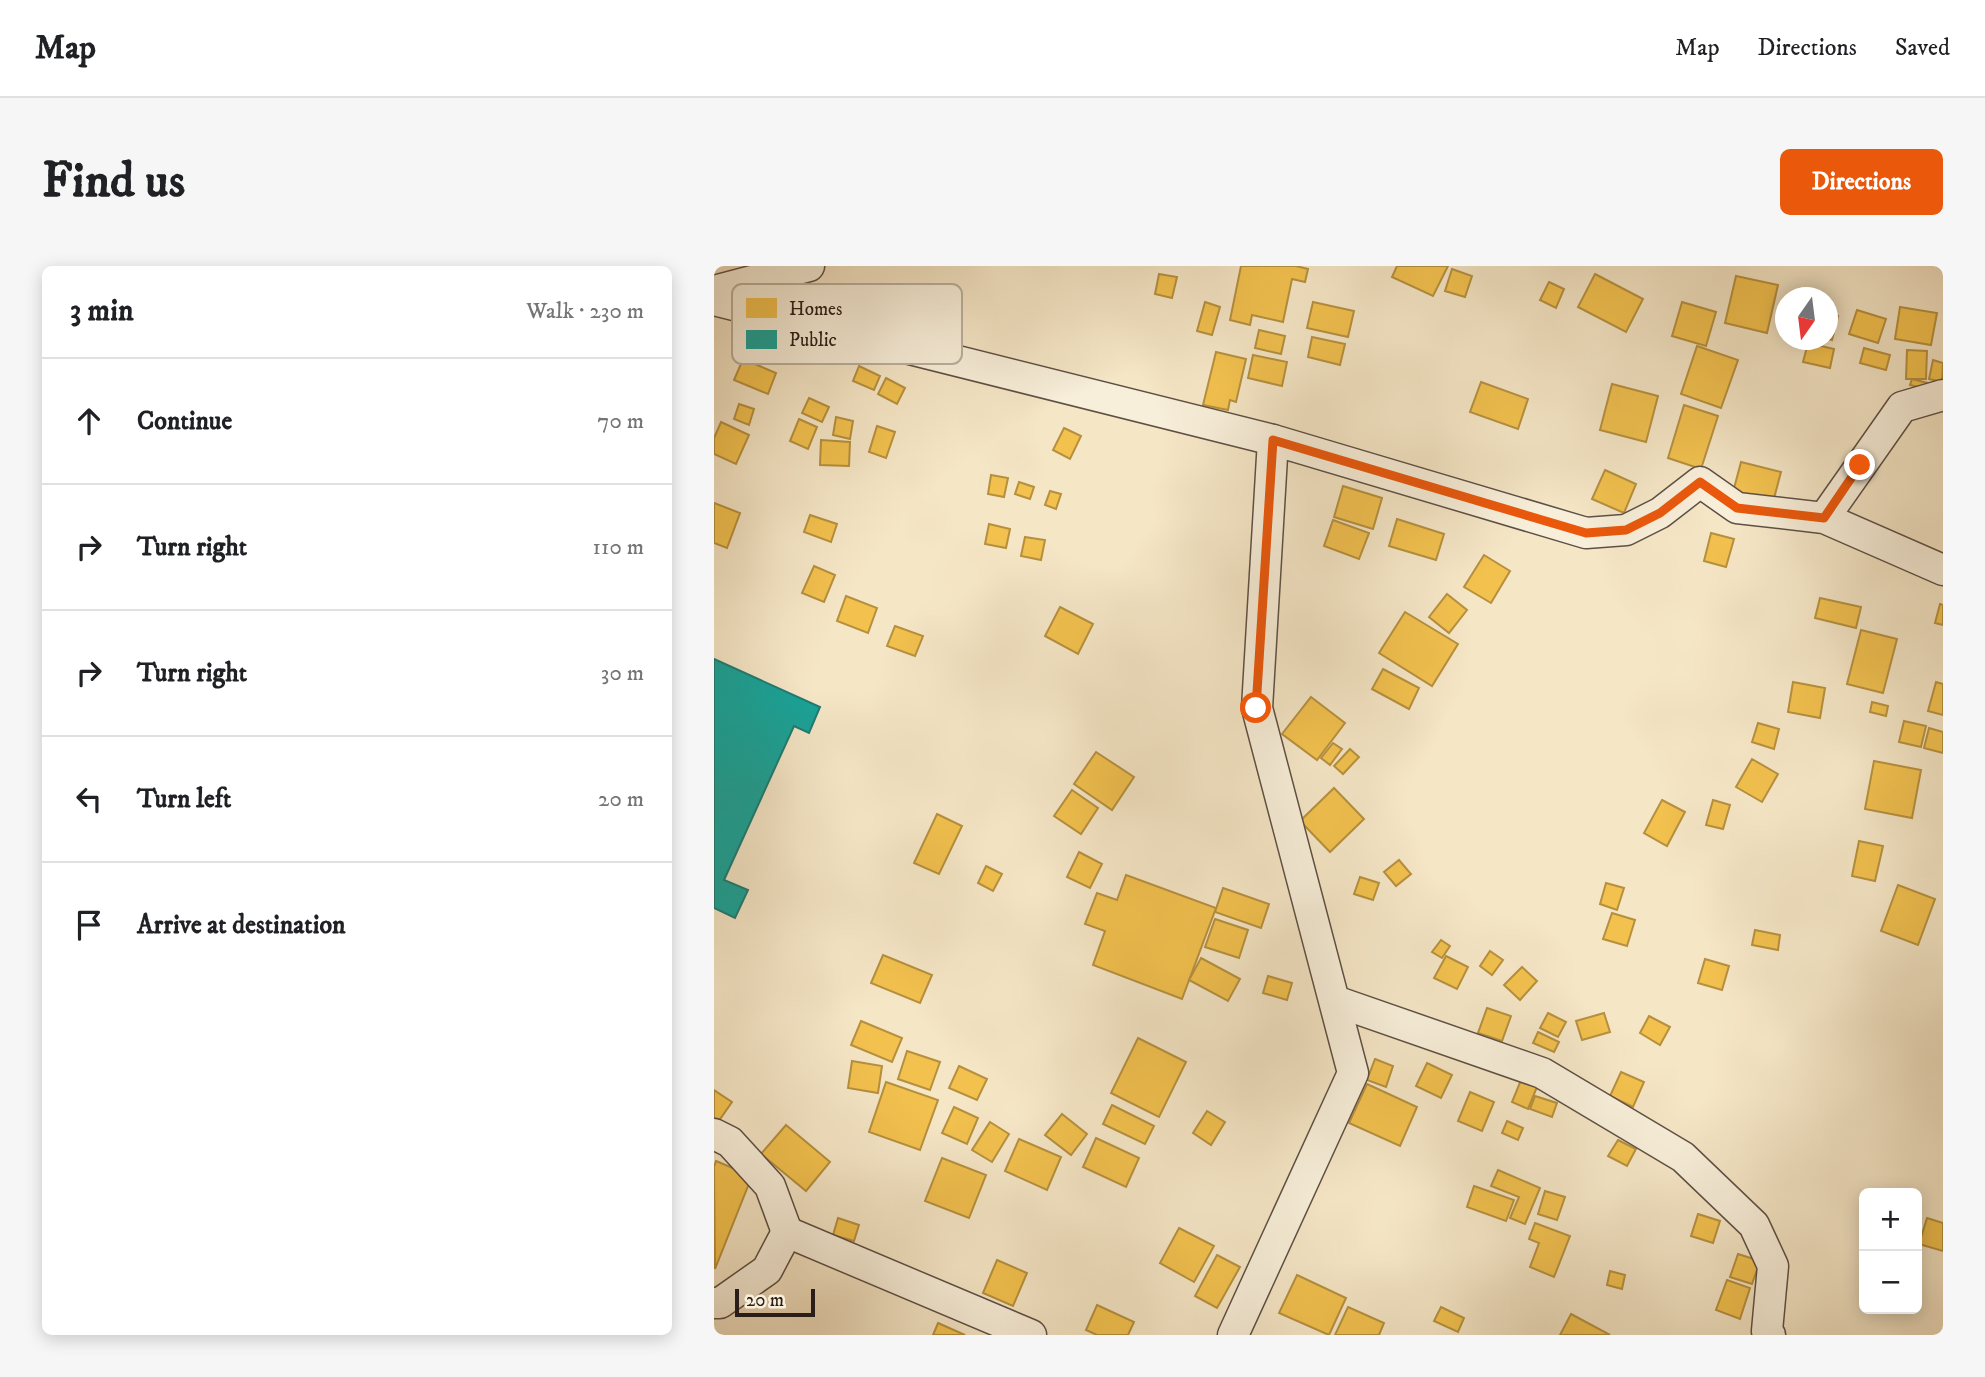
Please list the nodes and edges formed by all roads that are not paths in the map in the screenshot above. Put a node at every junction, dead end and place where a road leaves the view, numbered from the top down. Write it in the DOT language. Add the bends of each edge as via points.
graph roads {
  1 [pos="809,266"];
  2 [pos="741,284"];
  3 [pos="732,286"];
  4 [pos="714,291"];
  5 [pos="714,300"];
  6 [pos="732,305"];
  7 [pos="962,362"];
  8 [pos="1943,395"];
  9 [pos="1273,440"];
  10 [pos="1824,518"];
  11 [pos="1943,570"];
  12 [pos="1335,1001"];
  13 [pos="714,1135"];
  14 [pos="787,1232"];
  15 [pos="714,1303"];
  16 [pos="1031,1335"];
  17 [pos="1233,1335"];
  18 [pos="1770,1335"];
  1 -- 2 [label="street"];
  3 -- 4 [label="street"];
  5 -- 6 [label="street"];
  7 -- 9 [label="street"];
  8 -- 10 [label="street" via="1902,407"];
  9 -- 10 [label="street" via="1586,533 1626,530 1660,513 1700,482 1737,508"];
  9 -- 12 [label="street" via="1256,708"];
  10 -- 11 [label="street"];
  12 -- 17 [label="street" via="1353,1073"];
  12 -- 18 [label="street" via="1542,1073 1683,1157 1754,1224 1773,1266"];
  13 -- 14 [label="street" via="730,1143 770,1186"];
  14 -- 15 [label="street" via="767,1270"];
  14 -- 16 [label="street"];
}
